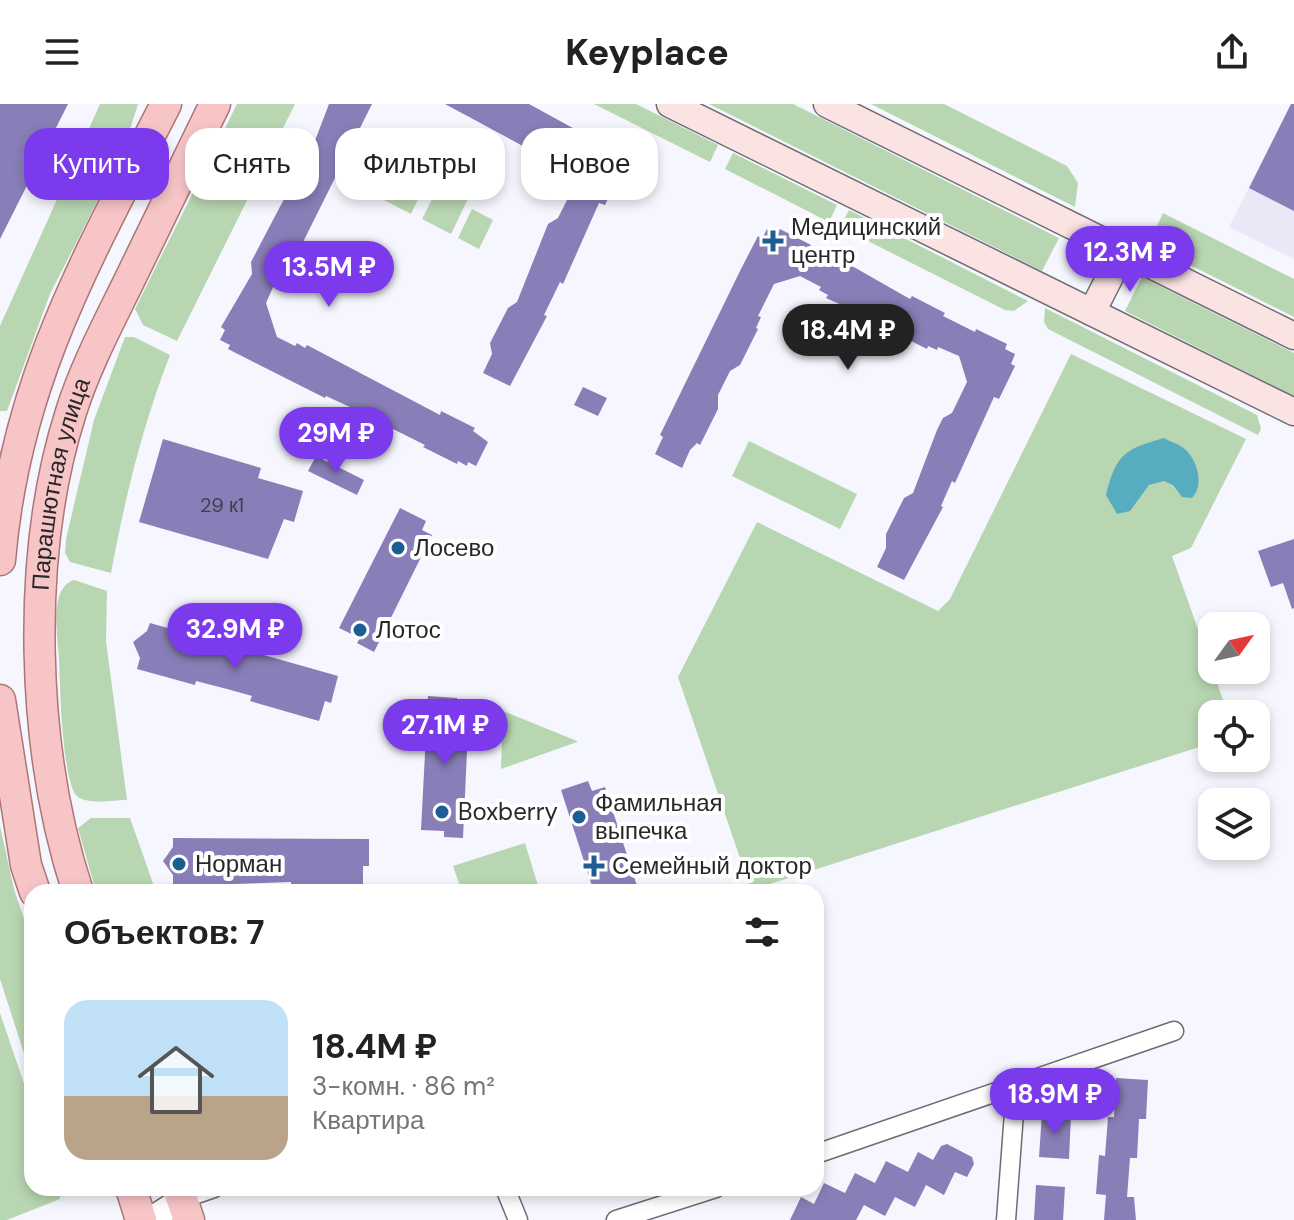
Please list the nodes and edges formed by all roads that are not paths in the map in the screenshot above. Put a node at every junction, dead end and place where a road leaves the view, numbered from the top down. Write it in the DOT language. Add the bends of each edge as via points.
graph roads {
  1 [pos="166,104"];
  2 [pos="215,104"];
  3 [pos="670,104"];
  4 [pos="827,104"];
  5 [pos="1122,253"];
  6 [pos="1092,312"];
  7 [pos="1294,336"];
  8 [pos="1294,412"];
  9 [pos="0,560"];
  10 [pos="0,700"];
  11 [pos="32,884"];
  12 [pos="75,884"];
  13 [pos="1174,1031"];
  14 [pos="1016,1086"];
  15 [pos="824,1151"];
  16 [pos="134,1196"];
  17 [pos="508,1196"];
  18 [pos="691,1196"];
  19 [pos="183,1202"];
  20 [pos="141,1220"];
  21 [pos="150,1220"];
  22 [pos="518,1220"];
  23 [pos="616,1220"];
  24 [pos="1006,1220"];
  1 -- 9 [label="main road, Парашютная улица" via="47,347 23,419 4,507"];
  2 -- 12 [label="main road, Парашютная улица" via="71,412 50,507 39,618 41,709"];
  3 -- 6 [label="main road"];
  4 -- 5 [label="main road"];
  5 -- 6 [label="main road"];
  5 -- 7 [label="main road"];
  6 -- 8 [label="main road"];
  10 -- 11 [label="main road"];
  13 -- 14 [label="street"];
  14 -- 15 [label="street"];
  14 -- 24 [label="street"];
  16 -- 20 [label="main road"];
  17 -- 22 [label="street"];
  18 -- 23 [label="street"];
  19 -- 21 [label="street"];
}
